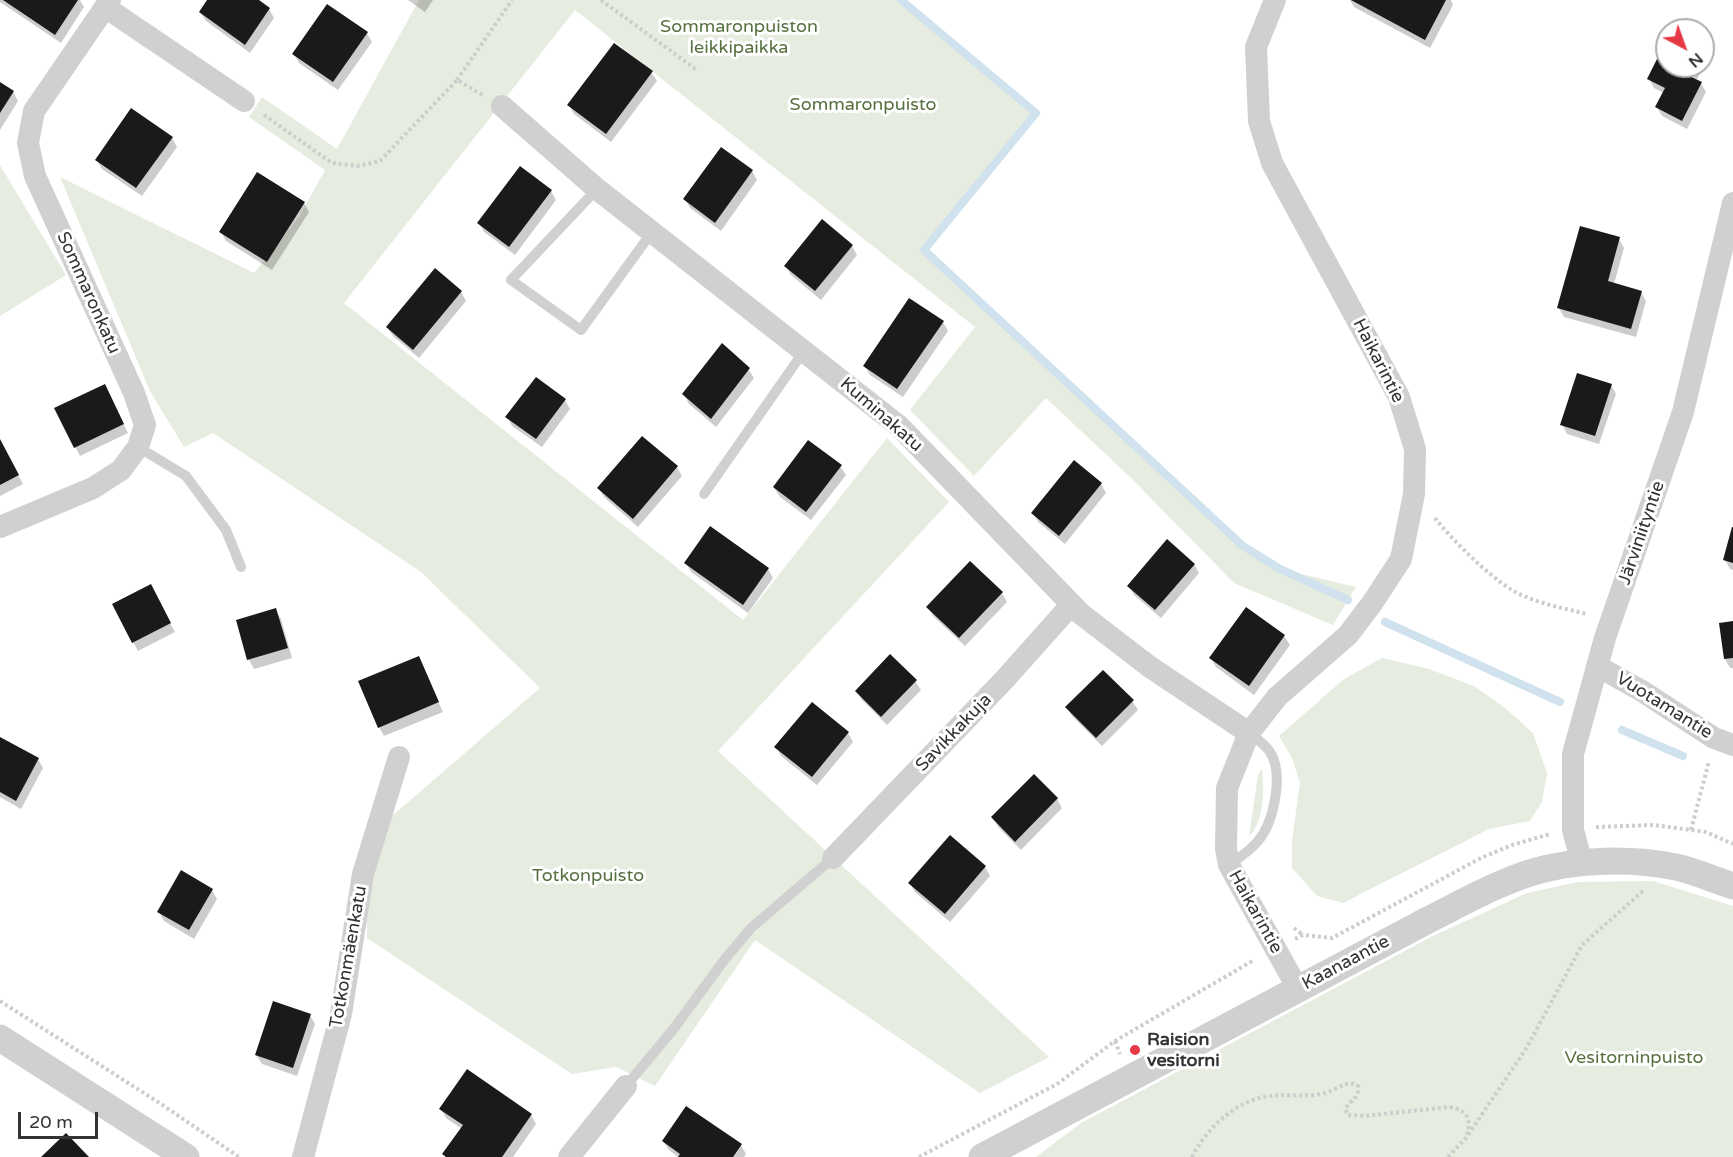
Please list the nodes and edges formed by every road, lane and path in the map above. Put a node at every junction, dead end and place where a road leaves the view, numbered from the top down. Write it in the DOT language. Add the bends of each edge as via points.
graph roads {
  1 [pos="512,0"];
  2 [pos="601,0"];
  3 [pos="1275,0"];
  4 [pos="107,4"];
  5 [pos="697,70"];
  6 [pos="457,80"];
  7 [pos="244,100"];
  8 [pos="502,106"];
  9 [pos="597,189"];
  10 [pos="1733,203"];
  11 [pos="652,232"];
  12 [pos="804,351"];
  13 [pos="138,447"];
  14 [pos="704,494"];
  15 [pos="1431,513"];
  16 [pos="0,527"];
  17 [pos="241,567"];
  18 [pos="1071,604"];
  19 [pos="1613,621"];
  20 [pos="1597,666"];
  21 [pos="1249,733"];
  22 [pos="1724,742"];
  23 [pos="399,757"];
  24 [pos="1691,830"];
  25 [pos="833,858"];
  26 [pos="1582,863"];
  27 [pos="1229,865"];
  28 [pos="1676,868"];
  29 [pos="1733,886"];
  30 [pos="1286,921"];
  31 [pos="1303,935"];
  32 [pos="1298,989"];
  33 [pos="0,1001"];
  34 [pos="1,1041"];
  35 [pos="626,1086"];
  36 [pos="1466,1138"];
  37 [pos="186,1157"];
  38 [pos="239,1157"];
  39 [pos="303,1157"];
  40 [pos="569,1157"];
  41 [pos="982,1157"];
  42 [pos="1192,1157"];
  43 [pos="1448,1157"];
  1 -- 6 [label="path"];
  2 -- 5 [label="path"];
  3 -- 21 [label="street, Haikarintie" via="1256,47 1259,121 1272,163 1399,397 1415,449 1414,494 1401,559 1373,602 1348,635 1277,698"];
  4 -- 7 [label="street"];
  4 -- 13 [label="street, Sommaronkatu" via="34,111 28,143 35,176 134,393 145,425"];
  6 -- 7 [label="path" via="380,160 358,166 332,163"];
  6 -- 8 [label="path"];
  8 -- 9 [label="street, Kuminakatu"];
  9 -- 11 [label="street, Kuminakatu"];
  9 -- 11 [label="lane" via="511,280 581,330"];
  10 -- 19 [label="street, Järviniityntie" via="1683,412"];
  11 -- 12 [label="street, Kuminakatu"];
  12 -- 14 [label="lane"];
  12 -- 18 [label="street, Kuminakatu" via="899,426"];
  13 -- 16 [label="street, Sommaronkatu" via="121,470 93,488"];
  13 -- 17 [label="lane" via="186,476 226,530"];
  15 -- 19 [label="path" via="1463,549 1513,590 1544,603"];
  18 -- 21 [label="street, Kuminakatu" via="1150,667"];
  18 -- 25 [label="street, Savikkakuja" via="1005,679"];
  19 -- 20 [label="street, Järviniityntie"];
  20 -- 22 [label="street, Vuotamantie"];
  20 -- 26 [label="street, Järviniityntie" via="1573,754 1573,830"];
  21 -- 27 [label="street, Haikarintie" via="1227,788"];
  21 -- 27 [label="lane" via="1271,753 1277,783 1271,815 1259,841"];
  22 -- 24 [label="path"];
  23 -- 39 [label="street, Totkonmäenkatu" via="363,874 341,1014"];
  25 -- 35 [label="lane" via="751,928"];
  26 -- 28 [label="street, Kaanaantie" via="1632,862"];
  26 -- 32 [label="street, Kaanaantie" via="1534,872 1484,892"];
  27 -- 32 [label="street, Haikarintie"];
  28 -- 29 [label="street, Kaanaantie"];
  28 -- 36 [label="path" via="1653,882 1582,945 1526,1049"];
  30 -- 31 [label="path"];
  32 -- 41 [label="street, Kaanaantie"];
  33 -- 38 [label="path"];
  34 -- 37 [label="street"];
  35 -- 40 [label="street"];
  36 -- 42 [label="path" via="1467,1115 1456,1108 1348,1115 1345,1108 1359,1090 1351,1083 1318,1095 1252,1099 1217,1124"];
  36 -- 43 [label="path"];
}
